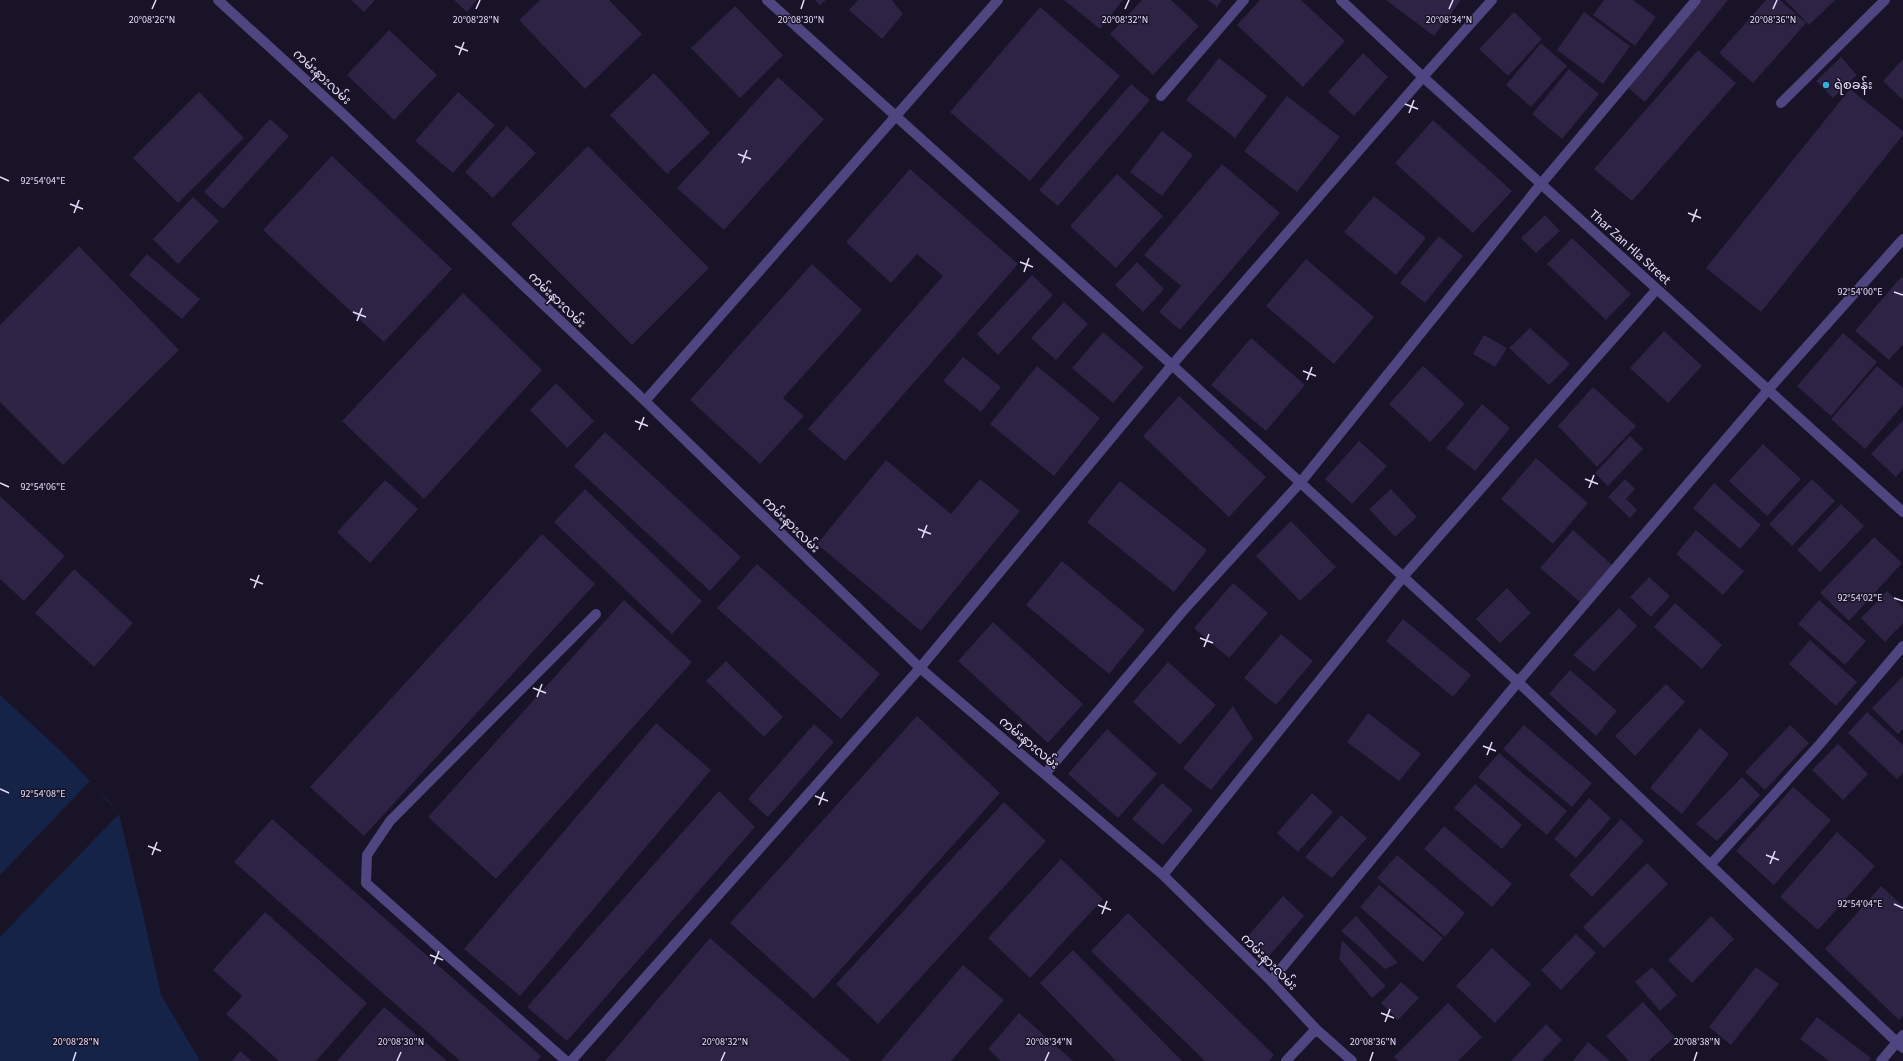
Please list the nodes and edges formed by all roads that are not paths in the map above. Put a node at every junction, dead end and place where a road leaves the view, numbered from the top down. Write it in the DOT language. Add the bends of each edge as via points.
graph roads {
  1 [pos="218,0"];
  2 [pos="766,0"];
  3 [pos="998,0"];
  4 [pos="1244,0"];
  5 [pos="1341,0"];
  6 [pos="1492,0"];
  7 [pos="1696,0"];
  8 [pos="1885,0"];
  9 [pos="1423,77"];
  10 [pos="1161,96"];
  11 [pos="1781,103"];
  12 [pos="896,116"];
  13 [pos="1541,184"];
  14 [pos="1903,239"];
  15 [pos="1657,289"];
  16 [pos="1172,365"];
  17 [pos="1768,390"];
  18 [pos="645,401"];
  19 [pos="1300,483"];
  20 [pos="1903,512"];
  21 [pos="1403,577"];
  22 [pos="596,614"];
  23 [pos="1903,646"];
  24 [pos="920,668"];
  25 [pos="1518,682"];
  26 [pos="1045,774"];
  27 [pos="1710,865"];
  28 [pos="1164,876"];
  29 [pos="1271,981"];
  30 [pos="1316,1030"];
  31 [pos="1901,1042"];
  32 [pos="566,1061"];
  33 [pos="571,1061"];
  34 [pos="1286,1061"];
  35 [pos="1352,1061"];
  36 [pos="1881,1061"];
  1 -- 18 [label="street, ကမ်းနားလမ်း" via="343,114"];
  2 -- 12 [label="street"];
  3 -- 12 [label="street"];
  4 -- 10 [label="street"];
  5 -- 9 [label="street, Thar Zan Hla Street"];
  6 -- 9 [label="street"];
  7 -- 13 [label="street"];
  8 -- 11 [label="street"];
  9 -- 13 [label="street, Thar Zan Hla Street"];
  9 -- 16 [label="street"];
  12 -- 16 [label="street"];
  12 -- 18 [label="street"];
  13 -- 15 [label="street, Thar Zan Hla Street"];
  13 -- 19 [label="street"];
  14 -- 17 [label="street"];
  15 -- 17 [label="street, Thar Zan Hla Street"];
  15 -- 21 [label="street"];
  16 -- 19 [label="street"];
  16 -- 24 [label="street"];
  17 -- 20 [label="street, Thar Zan Hla Street"];
  17 -- 25 [label="street"];
  18 -- 24 [label="street, ကမ်းနားလမ်း"];
  19 -- 21 [label="street"];
  19 -- 26 [label="street" via="1183,611"];
  21 -- 25 [label="street"];
  21 -- 28 [label="street"];
  22 -- 32 [label="street" via="390,821 367,855 366,883"];
  23 -- 27 [label="street" via="1820,744"];
  24 -- 26 [label="street, ကမ်းနားလမ်း"];
  24 -- 33 [label="street"];
  25 -- 27 [label="street"];
  25 -- 29 [label="street"];
  26 -- 28 [label="street, ကမ်းနားလမ်း"];
  27 -- 31 [label="street"];
  28 -- 29 [label="street, ကမ်းနားလမ်း"];
  29 -- 30 [label="street, ကမ်းနားလမ်း"];
  30 -- 34 [label="street"];
  30 -- 35 [label="street, ကမ်းနားလမ်း"];
  31 -- 36 [label="street"];
}
